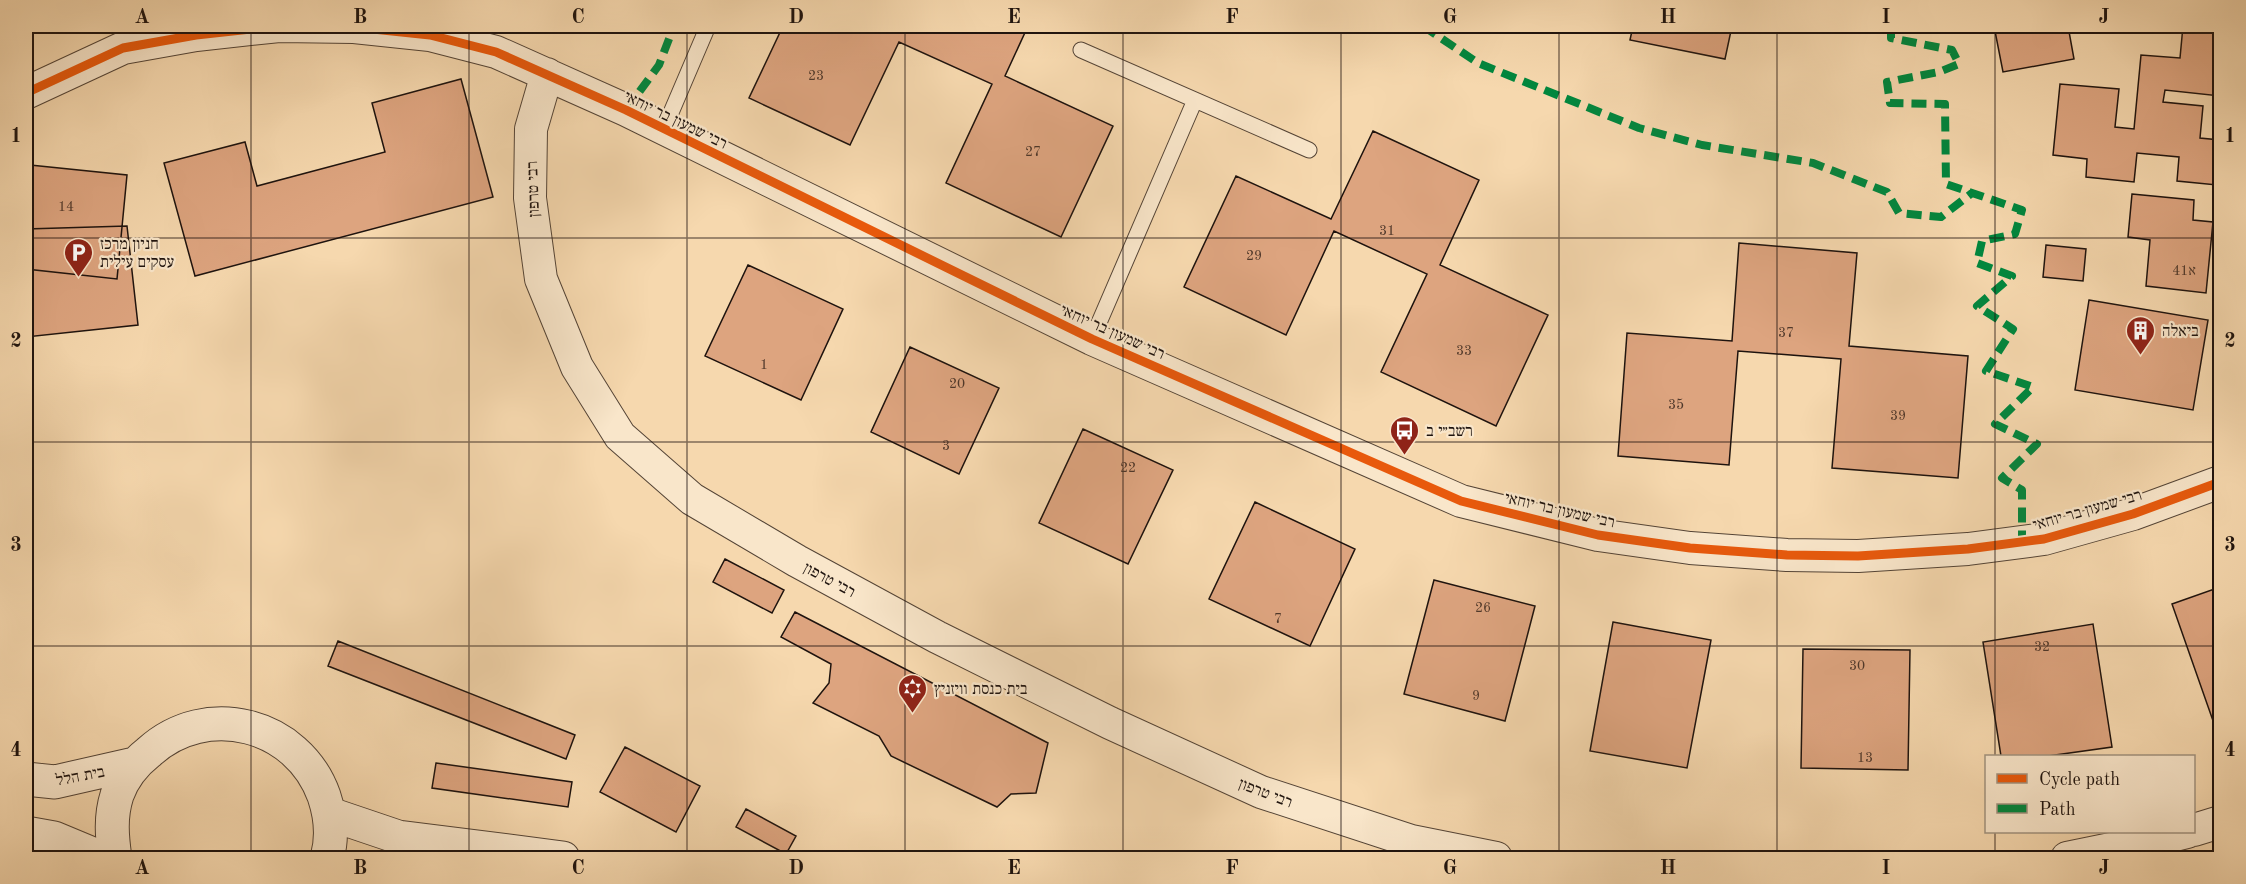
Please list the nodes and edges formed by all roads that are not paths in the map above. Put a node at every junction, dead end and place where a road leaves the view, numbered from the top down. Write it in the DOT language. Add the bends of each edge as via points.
graph roads {
  1 [pos="708,26"];
  2 [pos="1081,50"];
  3 [pos="547,74"];
  4 [pos="26,93"];
  5 [pos="1195,100"];
  6 [pos="664,129"];
  7 [pos="1309,150"];
  8 [pos="1092,339"];
  9 [pos="2220,482"];
  10 [pos="134,764"];
  11 [pos="26,779"];
  12 [pos="330,814"];
  13 [pos="2220,822"];
  14 [pos="2195,829"];
  15 [pos="26,833"];
  16 [pos="2180,833"];
  17 [pos="102,858"];
  18 [pos="114,858"];
  19 [pos="327,858"];
  20 [pos="563,858"];
  21 [pos="1496,858"];
  22 [pos="2067,858"];
  1 -- 6 [label="lane"];
  2 -- 5 [label="lane"];
  3 -- 4 [label="street, רבי שמעון בר יוחאי" via="496,52 430,35 354,27 279,26 123,48"];
  3 -- 6 [label="street, רבי שמעון בר יוחאי"];
  3 -- 21 [label="street, רבי טרפון" via="531,129 530,198 541,279 577,367 620,436 692,499 937,637 1261,792 1411,841"];
  5 -- 7 [label="lane"];
  5 -- 8 [label="lane"];
  6 -- 8 [label="street, רבי שמעון בר יוחאי"];
  8 -- 9 [label="street, רבי שמעון בר יוחאי" via="1461,501 1598,535 1690,548 1858,556 2044,539 2123,517"];
  10 -- 11 [label="street, בית הלל" via="55,782"];
  10 -- 12 [label="street" via="162,740 195,725 231,723 266,732 296,752 318,780"];
  10 -- 18 [label="street" via="117,795 111,829"];
  12 -- 19 [label="street" via="331,845"];
  12 -- 20 [label="street" via="398,837"];
  13 -- 14 [label="street"];
  15 -- 17 [label="street" via="54,838"];
  16 -- 22 [label="street"];
}
